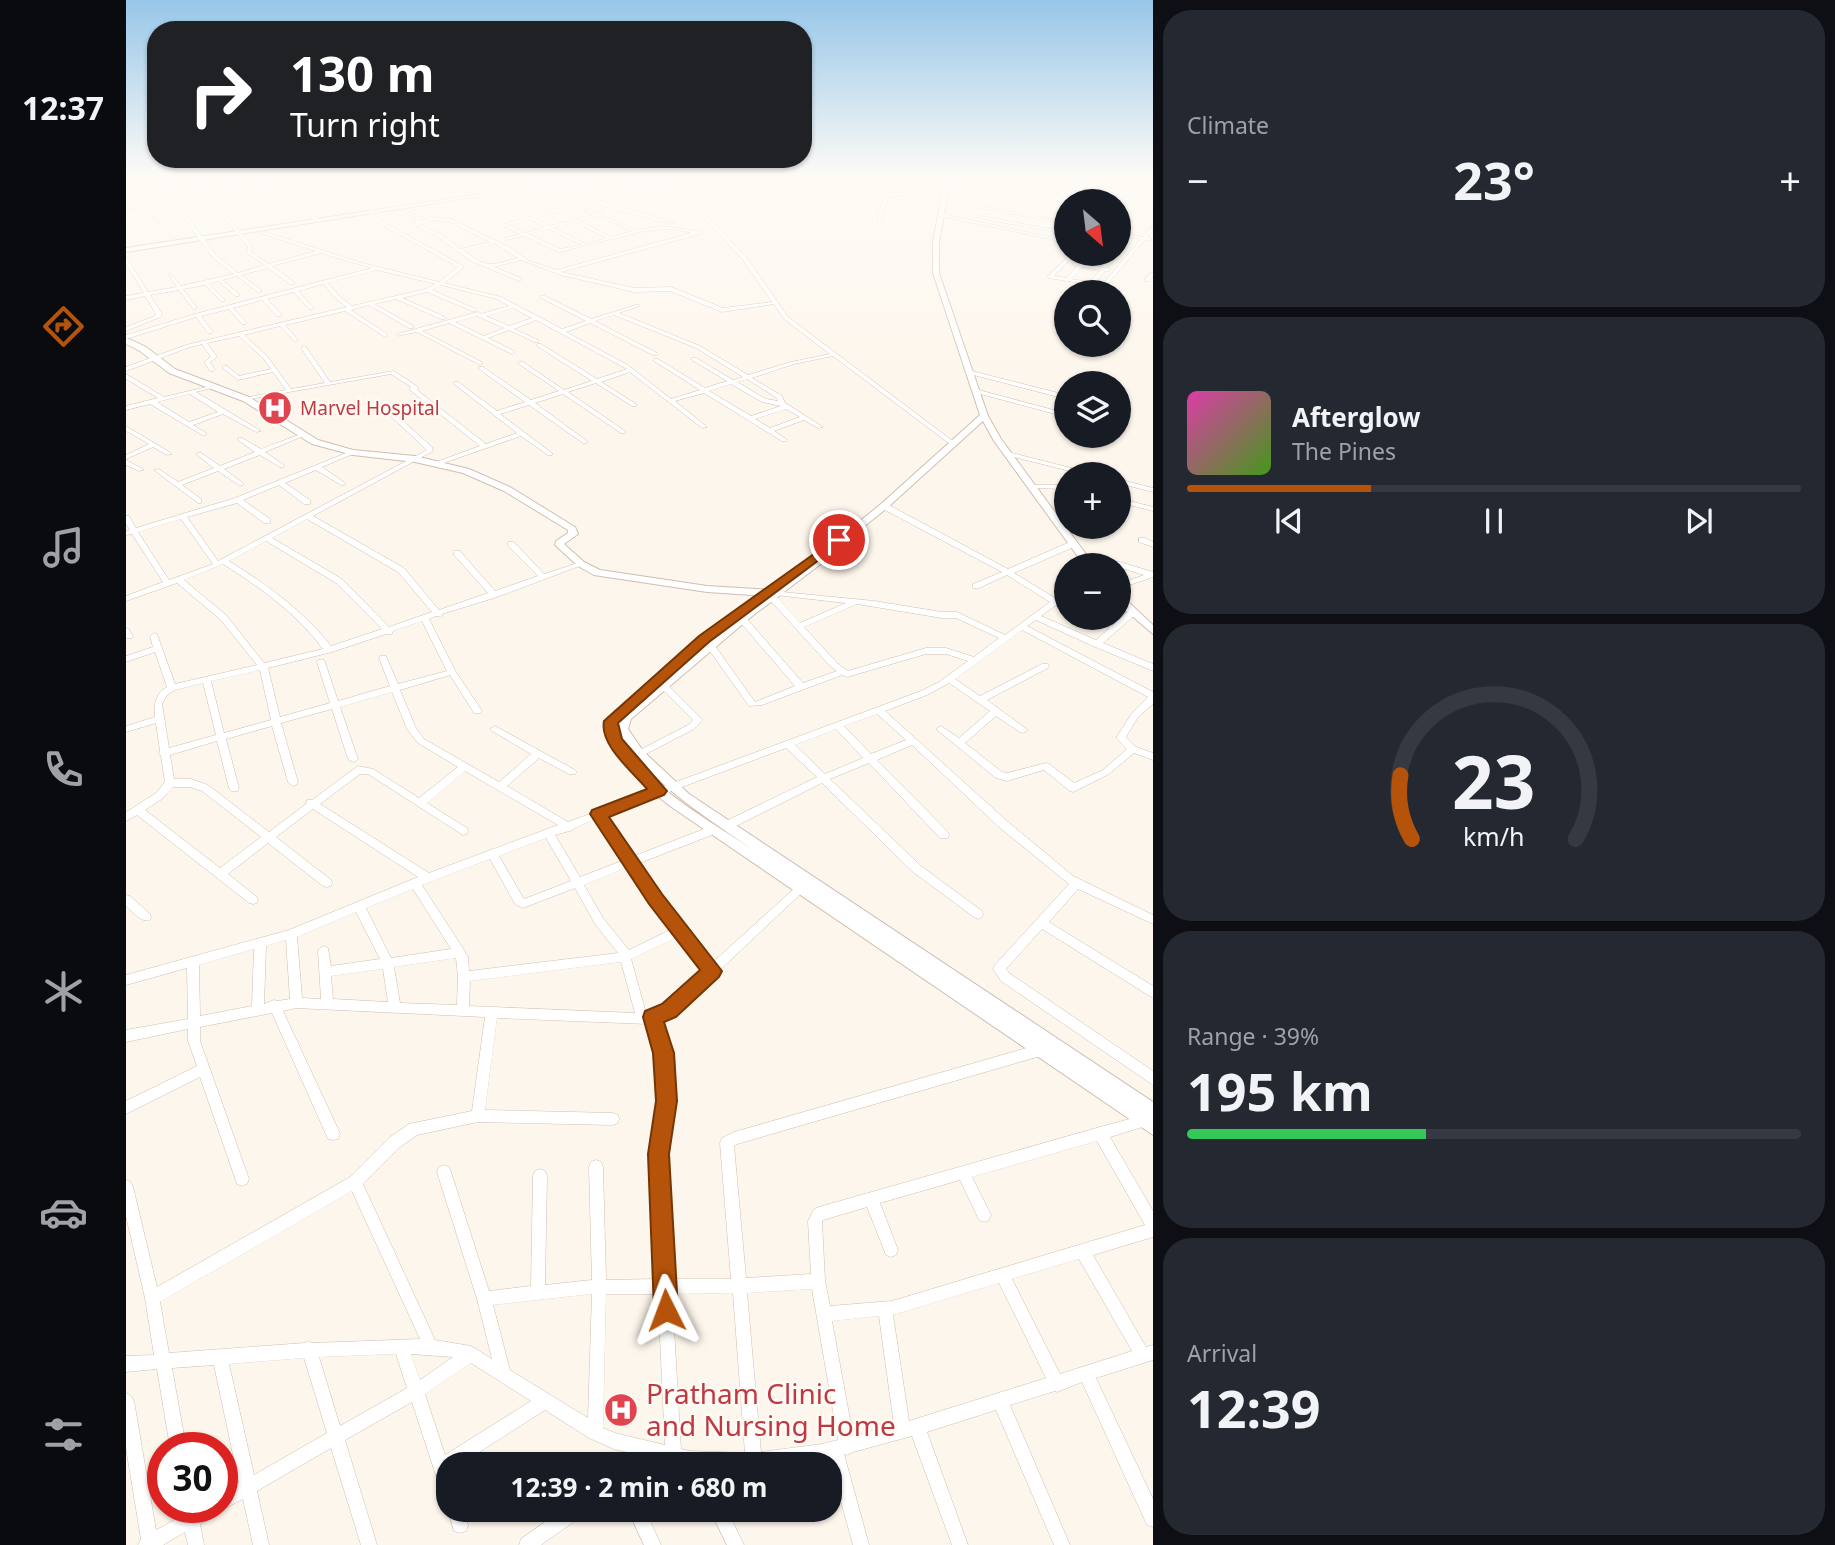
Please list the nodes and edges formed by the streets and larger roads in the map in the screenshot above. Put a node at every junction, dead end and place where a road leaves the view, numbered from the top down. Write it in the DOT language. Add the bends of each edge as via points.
graph roads {
  1 [pos="209,250"];
  2 [pos="249,250"];
  3 [pos="314,250"];
  4 [pos="429,250"];
  5 [pos="462,250"];
  6 [pos="508,250"];
  7 [pos="636,250"];
  8 [pos="736,250"];
  9 [pos="936,250"];
  10 [pos="1132,250"];
  11 [pos="459,251"];
  12 [pos="319,252"];
  13 [pos="521,258"];
  14 [pos="126,260"];
  15 [pos="478,262"];
  16 [pos="269,266"];
  17 [pos="1060,266"];
  18 [pos="1080,266"];
  19 [pos="1085,266"];
  20 [pos="1106,266"];
  21 [pos="461,267"];
  22 [pos="490,267"];
  23 [pos="378,268"];
  24 [pos="1103,270"];
  25 [pos="556,272"];
  26 [pos="1115,272"];
  27 [pos="1153,274"];
  28 [pos="171,275"];
  29 [pos="238,275"];
  30 [pos="446,279"];
  31 [pos="519,279"];
  32 [pos="219,280"];
  33 [pos="1068,280"];
  34 [pos="1094,280"];
  35 [pos="1108,280"];
  36 [pos="1147,280"];
  37 [pos="325,282"];
  38 [pos="206,283"];
  39 [pos="292,283"];
  40 [pos="179,288"];
  41 [pos="295,290"];
  42 [pos="428,290"];
  43 [pos="259,291"];
  44 [pos="148,294"];
  45 [pos="237,295"];
  46 [pos="543,297"];
  47 [pos="126,298"];
  48 [pos="263,298"];
  49 [pos="398,298"];
  50 [pos="222,300"];
  51 [pos="774,303"];
  52 [pos="370,304"];
  53 [pos="637,305"];
  54 [pos="514,306"];
  55 [pos="230,307"];
  56 [pos="194,308"];
  57 [pos="312,308"];
  58 [pos="349,309"];
  59 [pos="474,310"];
  60 [pos="615,313"];
  61 [pos="197,315"];
  62 [pos="482,315"];
  63 [pos="279,316"];
  64 [pos="537,318"];
  65 [pos="126,320"];
  66 [pos="446,320"];
  67 [pos="591,321"];
  68 [pos="244,323"];
  69 [pos="281,324"];
  70 [pos="128,328"];
  71 [pos="414,328"];
  72 [pos="509,328"];
  73 [pos="562,331"];
  74 [pos="210,332"];
  75 [pos="240,334"];
  76 [pos="385,335"];
  77 [pos="399,335"];
  78 [pos="483,338"];
  79 [pos="126,339"];
  80 [pos="295,340"];
  81 [pos="203,342"];
  82 [pos="304,348"];
  83 [pos="512,352"];
  84 [pos="832,355"];
  85 [pos="154,358"];
  86 [pos="694,359"];
  87 [pos="521,363"];
  88 [pos="225,367"];
  89 [pos="126,369"];
  90 [pos="212,370"];
  91 [pos="275,370"];
  92 [pos="632,370"];
  93 [pos="968,372"];
  94 [pos="126,376"];
  95 [pos="748,377"];
  96 [pos="595,381"];
  97 [pos="732,382"];
  98 [pos="328,383"];
  99 [pos="456,383"];
  100 [pos="214,386"];
  101 [pos="289,390"];
  102 [pos="562,391"];
  103 [pos="703,391"];
  104 [pos="975,391"];
  105 [pos="191,392"];
  106 [pos="1054,394"];
  107 [pos="164,399"];
  108 [pos="246,399"];
  109 [pos="670,401"];
  110 [pos="152,402"];
  111 [pos="529,402"];
  112 [pos="634,405"];
  113 [pos="783,405"];
  114 [pos="384,407"];
  115 [pos="126,408"];
  116 [pos="223,412"];
  117 [pos="1054,412"];
  118 [pos="495,414"];
  119 [pos="984,416"];
  120 [pos="804,418"];
  121 [pos="749,419"];
  122 [pos="189,424"];
  123 [pos="704,427"];
  124 [pos="820,427"];
  125 [pos="126,428"];
  126 [pos="258,430"];
  127 [pos="769,431"];
  128 [pos="623,432"];
  129 [pos="204,434"];
  130 [pos="522,434"];
  131 [pos="303,435"];
  132 [pos="240,439"];
  133 [pos="784,440"];
  134 [pos="585,442"];
  135 [pos="952,443"];
  136 [pos="153,445"];
  137 [pos="485,447"];
  138 [pos="260,452"];
  139 [pos="353,452"];
  140 [pos="169,454"];
  141 [pos="199,454"];
  142 [pos="550,454"];
  143 [pos="1007,454"];
  144 [pos="126,459"];
  145 [pos="415,459"];
  146 [pos="438,463"];
  147 [pos="1054,465"];
  148 [pos="282,466"];
  149 [pos="317,467"];
  150 [pos="219,468"];
  151 [pos="141,470"];
  152 [pos="156,470"];
  153 [pos="280,483"];
  154 [pos="241,484"];
  155 [pos="343,484"];
  156 [pos="177,485"];
  157 [pos="1131,485"];
  158 [pos="1031,487"];
  159 [pos="1054,487"];
  160 [pos="1153,491"];
  161 [pos="238,500"];
  162 [pos="198,501"];
  163 [pos="307,502"];
  164 [pos="1131,503"];
  165 [pos="884,506"];
  166 [pos="1153,509"];
  167 [pos="183,516"];
  168 [pos="307,516"];
  169 [pos="126,518"];
  170 [pos="267,521"];
  171 [pos="129,532"];
  172 [pos="266,538"];
  173 [pos="1142,540"];
  174 [pos="511,544"];
  175 [pos="1073,544"];
  176 [pos="1153,545"];
  177 [pos="1080,553"];
  178 [pos="457,554"];
  179 [pos="220,563"];
  180 [pos="581,564"];
  181 [pos="1131,568"];
  182 [pos="1008,572"];
  183 [pos="1152,575"];
  184 [pos="543,577"];
  185 [pos="179,580"];
  186 [pos="1131,582"];
  187 [pos="168,584"];
  188 [pos="976,586"];
  189 [pos="770,594"];
  190 [pos="494,595"];
  191 [pos="126,599"];
  192 [pos="1054,600"];
  193 [pos="856,601"];
  194 [pos="1054,602"];
  195 [pos="1133,612"];
  196 [pos="439,614"];
  197 [pos="740,616"];
  198 [pos="1035,616"];
  199 [pos="425,619"];
  200 [pos="799,626"];
  201 [pos="1021,626"];
  202 [pos="1109,630"];
  203 [pos="1153,631"];
  204 [pos="389,632"];
  205 [pos="154,636"];
  206 [pos="1005,638"];
  207 [pos="1096,644"];
  208 [pos="710,645"];
  209 [pos="158,648"];
  210 [pos="328,650"];
  211 [pos="383,658"];
  212 [pos="126,659"];
  213 [pos="975,660"];
  214 [pos="321,662"];
  215 [pos="1045,666"];
  216 [pos="264,668"];
  217 [pos="1153,668"];
  218 [pos="452,672"];
  219 [pos="842,672"];
  220 [pos="950,678"];
  221 [pos="206,679"];
  222 [pos="663,685"];
  223 [pos="801,687"];
  224 [pos="172,688"];
  225 [pos="395,689"];
  226 [pos="1153,697"];
  227 [pos="980,700"];
  228 [pos="335,705"];
  229 [pos="879,710"];
  230 [pos="477,711"];
  231 [pos="996,711"];
  232 [pos="160,719"];
  233 [pos="275,722"];
  234 [pos="837,725"];
  235 [pos="126,729"];
  236 [pos="495,729"];
  237 [pos="941,729"];
  238 [pos="1023,730"];
  239 [pos="220,738"];
  240 [pos="913,741"];
  241 [pos="787,743"];
  242 [pos="959,743"];
  243 [pos="1133,749"];
  244 [pos="164,753"];
  245 [pos="538,753"];
  246 [pos="639,754"];
  247 [pos="1153,757"];
  248 [pos="869,759"];
  249 [pos="353,760"];
  250 [pos="465,766"];
  251 [pos="572,772"];
  252 [pos="824,778"];
  253 [pos="293,782"];
  254 [pos="170,783"];
  255 [pos="500,787"];
  256 [pos="234,788"];
  257 [pos="665,788"];
  258 [pos="311,803"];
  259 [pos="420,803"];
  260 [pos="138,810"];
  261 [pos="598,814"];
  262 [pos="126,817"];
  263 [pos="728,825"];
  264 [pos="569,827"];
  265 [pos="713,830"];
  266 [pos="463,831"];
  267 [pos="549,834"];
  268 [pos="944,835"];
  269 [pos="267,838"];
  270 [pos="493,855"];
  271 [pos="629,862"];
  272 [pos="220,874"];
  273 [pos="428,878"];
  274 [pos="327,883"];
  275 [pos="415,883"];
  276 [pos="1076,884"];
  277 [pos="576,885"];
  278 [pos="801,888"];
  279 [pos="126,899"];
  280 [pos="253,900"];
  281 [pos="359,906"];
  282 [pos="978,914"];
  283 [pos="146,917"];
  284 [pos="1153,920"];
  285 [pos="1040,922"];
  286 [pos="679,931"];
  287 [pos="291,934"];
  288 [pos="260,944"];
  289 [pos="324,951"];
  290 [pos="460,953"];
  291 [pos="625,957"];
  292 [pos="192,962"];
  293 [pos="388,962"];
  294 [pos="712,971"];
  295 [pos="326,972"];
  296 [pos="464,977"];
  297 [pos="126,979"];
  298 [pos="1153,993"];
  299 [pos="296,1003"];
  300 [pos="327,1003"];
  301 [pos="274,1006"];
  302 [pos="396,1006"];
  303 [pos="258,1008"];
  304 [pos="463,1011"];
  305 [pos="492,1013"];
  306 [pos="647,1018"];
  307 [pos="191,1022"];
  308 [pos="126,1036"];
  309 [pos="1054,1046"];
  310 [pos="1038,1051"];
  311 [pos="204,1069"];
  312 [pos="1153,1079"];
  313 [pos="126,1108"];
  314 [pos="478,1116"];
  315 [pos="613,1119"];
  316 [pos="1150,1120"];
  317 [pos="1100,1133"];
  318 [pos="333,1135"];
  319 [pos="596,1167"];
  320 [pos="444,1172"];
  321 [pos="963,1172"];
  322 [pos="540,1176"];
  323 [pos="242,1179"];
  324 [pos="355,1182"];
  325 [pos="126,1187"];
  326 [pos="871,1199"];
  327 [pos="984,1215"];
  328 [pos="1153,1228"];
  329 [pos="891,1250"];
  330 [pos="1083,1252"];
  331 [pos="1003,1276"];
  332 [pos="818,1281"];
  333 [pos="665,1285"];
  334 [pos="739,1286"];
  335 [pos="599,1287"];
  336 [pos="538,1292"];
  337 [pos="152,1298"];
  338 [pos="484,1299"];
  339 [pos="885,1309"];
  340 [pos="823,1314"];
  341 [pos="430,1345"];
  342 [pos="401,1347"];
  343 [pos="309,1349"];
  344 [pos="471,1354"];
  345 [pos="1148,1354"];
  346 [pos="220,1358"];
  347 [pos="163,1362"];
  348 [pos="126,1364"];
  349 [pos="1086,1374"];
  350 [pos="504,1375"];
  351 [pos="1057,1384"];
  352 [pos="416,1391"];
  353 [pos="126,1401"];
  354 [pos="545,1401"];
  355 [pos="1000,1401"];
  356 [pos="910,1429"];
  357 [pos="175,1432"];
  358 [pos="595,1432"];
  359 [pos="335,1436"];
  360 [pos="841,1449"];
  361 [pos="436,1452"];
  362 [pos="465,1452"];
  363 [pos="661,1452"];
  364 [pos="665,1452"];
  365 [pos="753,1452"];
  366 [pos="819,1452"];
  367 [pos="247,1488"];
  368 [pos="238,1493"];
  369 [pos="1153,1519"];
  370 [pos="560,1522"];
  371 [pos="642,1522"];
  372 [pos="724,1522"];
  373 [pos="176,1523"];
  374 [pos="192,1523"];
  375 [pos="533,1543"];
  376 [pos="148,1544"];
  377 [pos="196,1545"];
  378 [pos="261,1545"];
  379 [pos="369,1545"];
  380 [pos="653,1545"];
  381 [pos="736,1545"];
  382 [pos="861,1545"];
  383 [pos="960,1545"];
  384 [pos="1062,1545"];
  1 -- 29 [label="street"];
  2 -- 16 [label="street"];
  3 -- 12 [label="street"];
  4 -- 21 [label="street"];
  5 -- 11 [label="street"];
  6 -- 13 [label="street"];
  7 -- 25 [label="street"];
  8 -- 51 [label="street"];
  9 -- 93 [label="street" via="936,273"];
  10 -- 26 [label="street"];
  11 -- 15 [label="street"];
  12 -- 16 [label="street"];
  12 -- 23 [label="street"];
  13 -- 22 [label="street"];
  13 -- 25 [label="street"];
  14 -- 44 [label="street"];
  15 -- 21 [label="street"];
  15 -- 22 [label="street"];
  16 -- 29 [label="street"];
  16 -- 39 [label="street"];
  17 -- 33 [label="street" via="1050,277"];
  18 -- 33 [label="street"];
  19 -- 24 [label="street"];
  20 -- 24 [label="street"];
  21 -- 30 [label="street"];
  22 -- 31 [label="street"];
  23 -- 30 [label="street"];
  23 -- 37 [label="street"];
  24 -- 26 [label="street"];
  24 -- 34 [label="street"];
  25 -- 51 [label="street" via="634,290 671,289 722,310"];
  26 -- 35 [label="street"];
  27 -- 36 [label="street"];
  28 -- 40 [label="street"];
  29 -- 32 [label="street"];
  29 -- 43 [label="street"];
  30 -- 42 [label="street"];
  30 -- 54 [label="street"];
  32 -- 38 [label="street"];
  32 -- 45 [label="street"];
  37 -- 41 [label="street"];
  37 -- 58 [label="street"];
  38 -- 40 [label="street"];
  38 -- 50 [label="street"];
  40 -- 44 [label="street"];
  40 -- 56 [label="street"];
  41 -- 48 [label="street"];
  41 -- 57 [label="street"];
  42 -- 49 [label="street"];
  42 -- 59 [label="street"];
  44 -- 47 [label="street"];
  44 -- 70 [label="street" via="159,316"];
  46 -- 67 [label="street"];
  48 -- 55 [label="street"];
  48 -- 63 [label="street"];
  49 -- 52 [label="street"];
  49 -- 66 [label="street"];
  51 -- 84 [label="street"];
  52 -- 58 [label="street"];
  52 -- 71 [label="street"];
  53 -- 60 [label="street"];
  54 -- 62 [label="street"];
  54 -- 64 [label="street"];
  55 -- 61 [label="street"];
  55 -- 68 [label="street"];
  58 -- 69 [label="street"];
  58 -- 76 [label="street"];
  60 -- 67 [label="street"];
  60 -- 95 [label="street" via="698,347"];
  61 -- 74 [label="street"];
  61 -- 79 [label="street"];
  62 -- 66 [label="street"];
  62 -- 72 [label="street"];
  64 -- 72 [label="street"];
  64 -- 73 [label="street"];
  65 -- 70 [label="street"];
  66 -- 71 [label="street"];
  66 -- 78 [label="street"];
  67 -- 73 [label="street"];
  67 -- 103 [label="street" via="656,357"];
  69 -- 75 [label="street"];
  69 -- 80 [label="street"];
  71 -- 77 [label="street"];
  71 -- 111 [label="street" via="480,365"];
  72 -- 78 [label="street"];
  72 -- 96 [label="street"];
  73 -- 92 [label="street"];
  75 -- 81 [label="street"];
  75 -- 91 [label="street"];
  78 -- 83 [label="street"];
  79 -- 85 [label="street"];
  81 -- 85 [label="street"];
  81 -- 90 [label="street" via="214,357 207,362"];
  82 -- 98 [label="street"];
  84 -- 95 [label="street"];
  84 -- 135 [label="street"];
  85 -- 89 [label="street"];
  85 -- 100 [label="street" via="172,371"];
  86 -- 97 [label="street"];
  87 -- 102 [label="street"];
  88 -- 91 [label="street" via="239,378"];
  91 -- 101 [label="street"];
  92 -- 96 [label="street"];
  92 -- 109 [label="street"];
  93 -- 104 [label="street"];
  93 -- 106 [label="street"];
  94 -- 107 [label="street"];
  95 -- 97 [label="street"];
  95 -- 113 [label="street" via="780,397"];
  96 -- 102 [label="street"];
  96 -- 112 [label="street"];
  97 -- 103 [label="street"];
  97 -- 113 [label="street" via="767,403"];
  98 -- 101 [label="street"];
  98 -- 137 [label="street" via="392,372"];
  99 -- 118 [label="street"];
  100 -- 105 [label="street"];
  100 -- 108 [label="street"];
  101 -- 108 [label="street"];
  102 -- 111 [label="street"];
  102 -- 128 [label="street"];
  103 -- 109 [label="street"];
  103 -- 121 [label="street"];
  104 -- 117 [label="street"];
  104 -- 119 [label="street"];
  105 -- 107 [label="street"];
  105 -- 116 [label="street"];
  107 -- 110 [label="street"];
  108 -- 131 [label="street"];
  109 -- 123 [label="street"];
  110 -- 115 [label="street"];
  110 -- 122 [label="street"];
  111 -- 118 [label="street"];
  111 -- 134 [label="street"];
  113 -- 120 [label="street"];
  113 -- 121 [label="street"];
  114 -- 145 [label="street" via="431,449"];
  116 -- 122 [label="street"];
  116 -- 126 [label="street"];
  118 -- 130 [label="street"];
  119 -- 135 [label="street"];
  119 -- 143 [label="street"];
  120 -- 124 [label="street"];
  120 -- 127 [label="street"];
  121 -- 127 [label="street"];
  122 -- 129 [label="street"];
  125 -- 136 [label="street"];
  127 -- 133 [label="street"];
  130 -- 137 [label="street"];
  130 -- 142 [label="street"];
  131 -- 138 [label="street"];
  131 -- 139 [label="street"];
  132 -- 138 [label="street"];
  135 -- 165 [label="street"];
  136 -- 140 [label="street"];
  136 -- 144 [label="street"];
  137 -- 146 [label="street"];
  138 -- 148 [label="street"];
  138 -- 150 [label="street"];
  139 -- 145 [label="street"];
  139 -- 149 [label="street"];
  141 -- 150 [label="street"];
  143 -- 147 [label="street"];
  143 -- 158 [label="street"];
  144 -- 151 [label="street"];
  145 -- 146 [label="street"];
  145 -- 168 [label="street"];
  146 -- 180 [label="street" via="507,489 572,529 573,534 559,542"];
  149 -- 153 [label="street"];
  149 -- 155 [label="street"];
  150 -- 154 [label="street"];
  150 -- 156 [label="street"];
  152 -- 156 [label="street"];
  153 -- 161 [label="street"];
  153 -- 163 [label="street"];
  156 -- 162 [label="street"];
  157 -- 160 [label="street"];
  158 -- 159 [label="street"];
  158 -- 175 [label="street"];
  161 -- 167 [label="street"];
  161 -- 170 [label="street"];
  164 -- 166 [label="street"];
  165 -- 182 [label="street"];
  165 -- 189 [label="street"];
  167 -- 171 [label="street"];
  167 -- 179 [label="street"];
  168 -- 172 [label="street"];
  168 -- 196 [label="street" via="401,570"];
  169 -- 171 [label="street"];
  171 -- 187 [label="street"];
  172 -- 179 [label="street"];
  172 -- 204 [label="street" via="339,581"];
  173 -- 176 [label="street"];
  174 -- 184 [label="street"];
  175 -- 177 [label="street"];
  175 -- 182 [label="street"];
  178 -- 190 [label="street"];
  179 -- 185 [label="street"];
  179 -- 210 [label="street" via="288,604"];
  180 -- 184 [label="street"];
  180 -- 189 [label="street" via="608,575"];
  181 -- 183 [label="street"];
  182 -- 188 [label="street"];
  182 -- 192 [label="street"];
  183 -- 186 [label="street"];
  184 -- 190 [label="street"];
  185 -- 187 [label="street"];
  185 -- 216 [label="street" via="223,617"];
  187 -- 191 [label="street"];
  189 -- 193 [label="street"];
  189 -- 197 [label="street"];
  189 -- 200 [label="street"];
  190 -- 196 [label="street"];
  193 -- 200 [label="street"];
  193 -- 206 [label="street" via="957,615"];
  194 -- 198 [label="street"];
  195 -- 203 [label="street"];
  196 -- 199 [label="street"];
  197 -- 208 [label="street"];
  197 -- 223 [label="street"];
  197 -- 257 [label="street" via="637,695 611,721 616,741"];
  198 -- 201 [label="street"];
  198 -- 207 [label="street"];
  199 -- 204 [label="street"];
  199 -- 218 [label="street"];
  200 -- 219 [label="street"];
  201 -- 206 [label="street"];
  201 -- 226 [label="street"];
  202 -- 207 [label="street"];
  204 -- 210 [label="street"];
  205 -- 209 [label="street"];
  206 -- 213 [label="street"];
  207 -- 217 [label="street"];
  208 -- 222 [label="street"];
  208 -- 223 [label="street" via="755,704"];
  209 -- 212 [label="street"];
  209 -- 224 [label="street"];
  210 -- 216 [label="street"];
  211 -- 225 [label="street"];
  213 -- 219 [label="street" via="946,651 926,651 853,673"];
  213 -- 220 [label="street"];
  214 -- 228 [label="street"];
  215 -- 227 [label="street"];
  216 -- 221 [label="street"];
  216 -- 233 [label="street"];
  218 -- 225 [label="street"];
  218 -- 230 [label="street"];
  219 -- 223 [label="street"];
  220 -- 227 [label="street"];
  220 -- 229 [label="street"];
  221 -- 224 [label="street"];
  221 -- 239 [label="street"];
  222 -- 246 [label="street" via="622,722 625,738"];
  222 -- 246 [label="street" via="698,720"];
  224 -- 232 [label="street" via="159,698"];
  225 -- 228 [label="street"];
  225 -- 250 [label="street" via="421,741"];
  226 -- 243 [label="street" via="1123,733"];
  227 -- 231 [label="street"];
  228 -- 233 [label="street"];
  228 -- 249 [label="street"];
  229 -- 234 [label="street"];
  229 -- 240 [label="street"];
  231 -- 238 [label="street"];
  231 -- 242 [label="street"];
  232 -- 235 [label="street"];
  232 -- 244 [label="street"];
  233 -- 239 [label="street"];
  233 -- 253 [label="street"];
  234 -- 241 [label="street"];
  234 -- 248 [label="street"];
  236 -- 245 [label="street"];
  237 -- 242 [label="street"];
  239 -- 244 [label="street"];
  239 -- 256 [label="street"];
  240 -- 248 [label="street"];
  240 -- 276 [label="street"];
  241 -- 252 [label="street"];
  241 -- 257 [label="street"];
  242 -- 243 [label="street" via="999,775 1046,766 1073,788 1106,772"];
  243 -- 247 [label="street"];
  244 -- 254 [label="street"];
  245 -- 251 [label="street"];
  245 -- 255 [label="street"];
  246 -- 257 [label="street"];
  248 -- 252 [label="street"];
  248 -- 268 [label="street"];
  250 -- 255 [label="street"];
  250 -- 259 [label="street"];
  252 -- 263 [label="street"];
  252 -- 282 [label="street" via="917,869"];
  254 -- 260 [label="street"];
  254 -- 269 [label="street" via="205,788"];
  255 -- 264 [label="street"];
  257 -- 261 [label="street"];
  257 -- 263 [label="street"];
  257 -- 265 [label="street"];
  258 -- 259 [label="street" via="350,773 365,768"];
  258 -- 269 [label="street"];
  258 -- 273 [label="street"];
  259 -- 266 [label="street"];
  260 -- 262 [label="street"];
  260 -- 272 [label="street"];
  261 -- 264 [label="street"];
  261 -- 271 [label="street"];
  263 -- 309 [label="street"];
  264 -- 267 [label="street"];
  265 -- 271 [label="street"];
  265 -- 278 [label="street"];
  267 -- 270 [label="street"];
  267 -- 277 [label="street"];
  269 -- 272 [label="street"];
  269 -- 274 [label="street"];
  270 -- 273 [label="street"];
  270 -- 277 [label="street" via="523,904"];
  271 -- 277 [label="street"];
  271 -- 286 [label="street"];
  272 -- 280 [label="street"];
  273 -- 275 [label="street"];
  275 -- 281 [label="street"];
  275 -- 290 [label="street"];
  276 -- 284 [label="street"];
  276 -- 285 [label="street"];
  277 -- 291 [label="street"];
  278 -- 294 [label="street"];
  278 -- 310 [label="street"];
  279 -- 283 [label="street"];
  281 -- 287 [label="street"];
  281 -- 293 [label="street"];
  285 -- 298 [label="street"];
  285 -- 312 [label="street" via="1002,965 1000,974"];
  286 -- 291 [label="street"];
  286 -- 294 [label="street"];
  287 -- 288 [label="street"];
  287 -- 299 [label="street"];
  288 -- 292 [label="street"];
  288 -- 303 [label="street"];
  289 -- 295 [label="street"];
  290 -- 293 [label="street"];
  290 -- 296 [label="street"];
  291 -- 296 [label="street"];
  291 -- 306 [label="street"];
  292 -- 297 [label="street"];
  292 -- 307 [label="street"];
  293 -- 295 [label="street"];
  293 -- 302 [label="street"];
  294 -- 306 [label="street" via="669,1010"];
  295 -- 300 [label="street"];
  296 -- 304 [label="street"];
  299 -- 300 [label="street"];
  299 -- 301 [label="street"];
  300 -- 302 [label="street"];
  301 -- 303 [label="street"];
  301 -- 318 [label="street"];
  302 -- 304 [label="street"];
  303 -- 307 [label="street"];
  304 -- 305 [label="street"];
  305 -- 306 [label="street"];
  305 -- 314 [label="street"];
  306 -- 333 [label="street" via="664,1053 666,1089 659,1154"];
  307 -- 308 [label="street"];
  307 -- 311 [label="street"];
  309 -- 310 [label="street"];
  309 -- 316 [label="street"];
  310 -- 316 [label="street"];
  310 -- 334 [label="street" via="727,1143"];
  311 -- 313 [label="street"];
  311 -- 323 [label="street"];
  314 -- 315 [label="street"];
  314 -- 324 [label="street" via="414,1129"];
  316 -- 317 [label="street"];
  317 -- 321 [label="street"];
  317 -- 328 [label="street"];
  319 -- 335 [label="street"];
  320 -- 338 [label="street"];
  321 -- 326 [label="street"];
  321 -- 327 [label="street"];
  322 -- 336 [label="street"];
  324 -- 337 [label="street"];
  324 -- 341 [label="street"];
  325 -- 337 [label="street"];
  326 -- 329 [label="street"];
  326 -- 332 [label="street" via="819,1214 815,1221"];
  328 -- 330 [label="street"];
  330 -- 331 [label="street"];
  330 -- 345 [label="street"];
  331 -- 339 [label="street"];
  331 -- 351 [label="street"];
  332 -- 334 [label="street"];
  332 -- 340 [label="street"];
  333 -- 334 [label="street"];
  333 -- 335 [label="street"];
  333 -- 364 [label="street"];
  334 -- 365 [label="street"];
  335 -- 336 [label="street"];
  335 -- 358 [label="street"];
  336 -- 338 [label="street"];
  337 -- 347 [label="street"];
  338 -- 350 [label="street"];
  339 -- 340 [label="street"];
  339 -- 356 [label="street"];
  340 -- 360 [label="street"];
  341 -- 342 [label="street"];
  341 -- 344 [label="street"];
  342 -- 343 [label="street"];
  342 -- 352 [label="street"];
  343 -- 346 [label="street"];
  343 -- 359 [label="street"];
  344 -- 350 [label="street"];
  344 -- 352 [label="street"];
  345 -- 349 [label="street"];
  346 -- 347 [label="street"];
  346 -- 367 [label="street"];
  347 -- 348 [label="street"];
  347 -- 357 [label="street"];
  349 -- 351 [label="street"];
  349 -- 369 [label="street"];
  350 -- 354 [label="street"];
  351 -- 355 [label="street"];
  352 -- 359 [label="street"];
  352 -- 361 [label="street"];
  353 -- 376 [label="street"];
  354 -- 358 [label="street"];
  354 -- 362 [label="street"];
  355 -- 356 [label="street"];
  355 -- 384 [label="street"];
  356 -- 360 [label="street"];
  356 -- 383 [label="street"];
  358 -- 363 [label="street"];
  359 -- 367 [label="street"];
  359 -- 379 [label="street"];
  360 -- 366 [label="street"];
  360 -- 382 [label="street"];
  367 -- 368 [label="street"];
  367 -- 378 [label="street"];
  370 -- 375 [label="street"];
  371 -- 380 [label="street"];
  372 -- 381 [label="street"];
  373 -- 376 [label="street"];
  374 -- 377 [label="street"];
}
